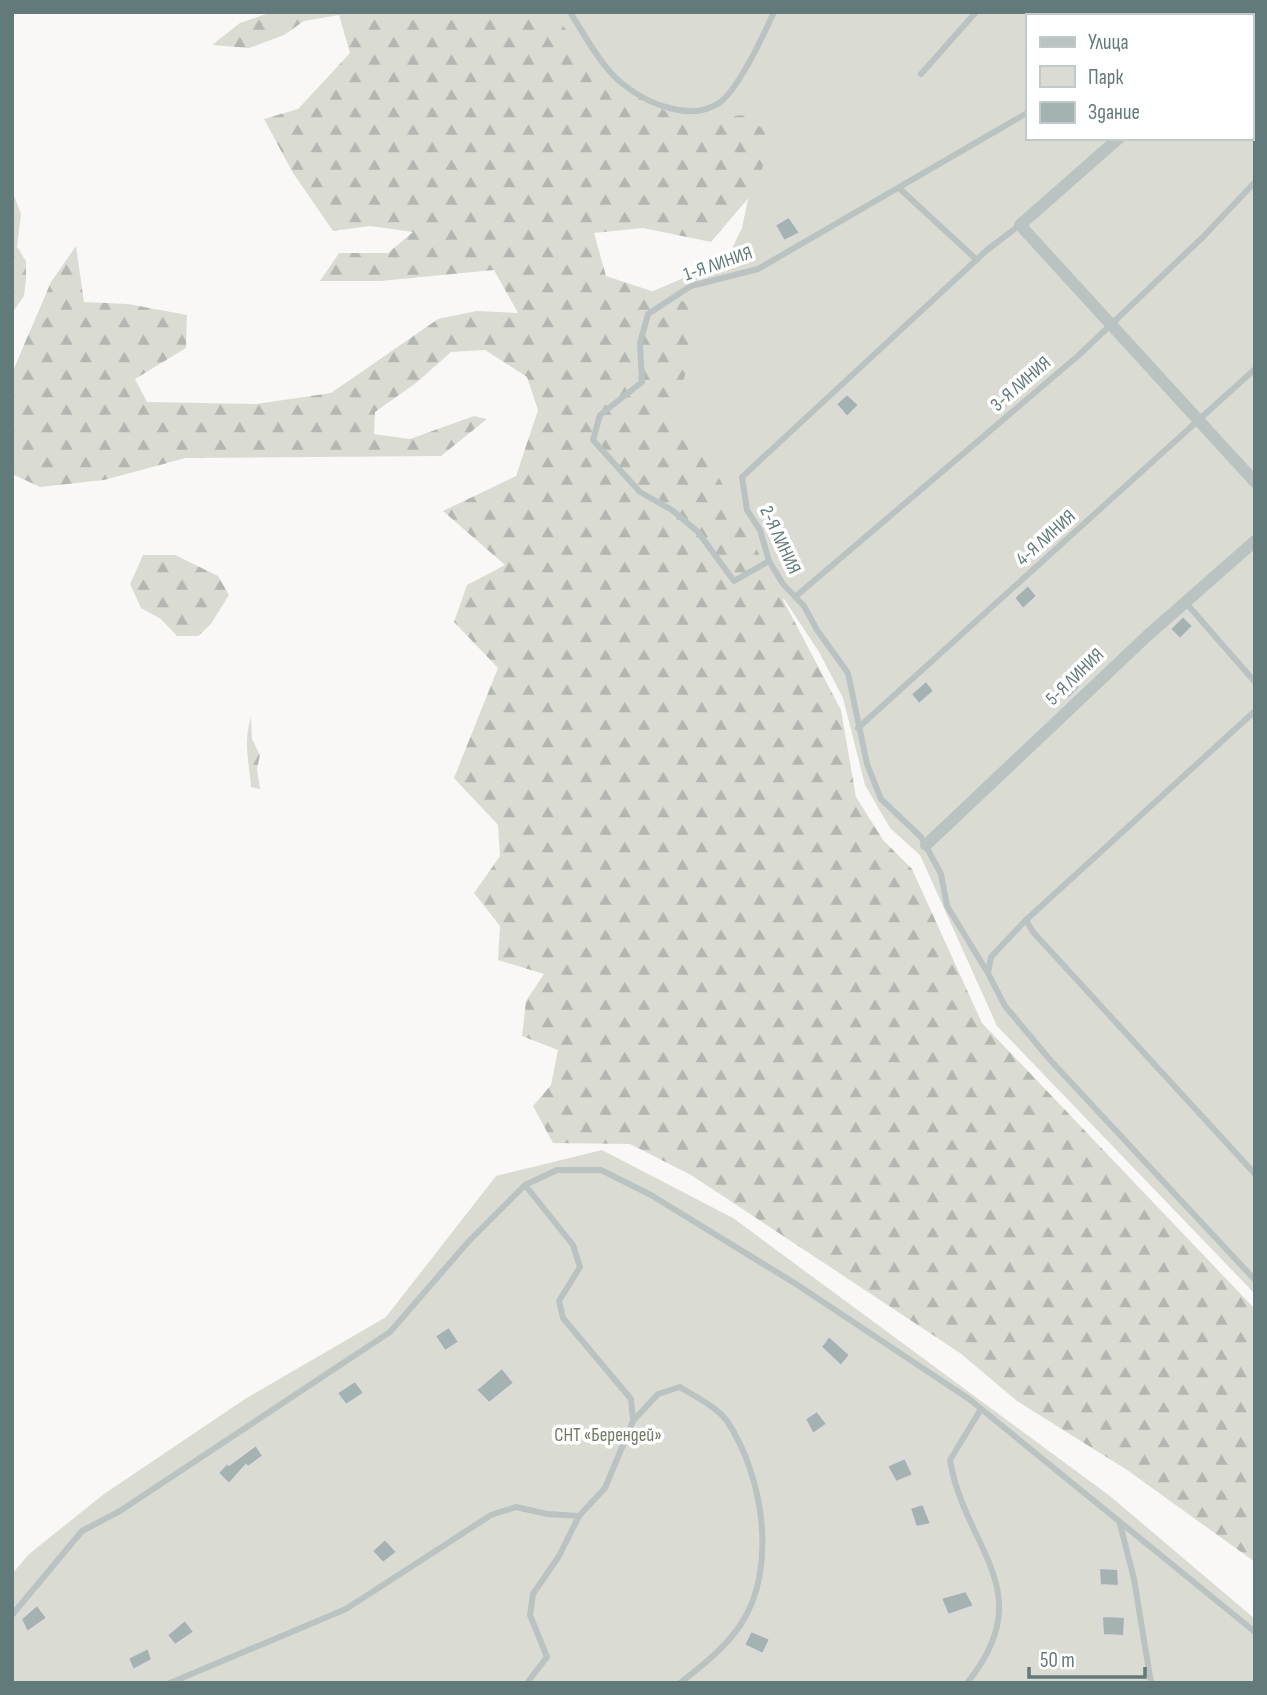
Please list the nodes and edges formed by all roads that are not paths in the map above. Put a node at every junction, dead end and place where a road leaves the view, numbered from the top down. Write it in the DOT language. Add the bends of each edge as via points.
graph roads {
  1 [pos="570,12"];
  2 [pos="774,12"];
  3 [pos="976,12"];
  4 [pos="921,74"];
  5 [pos="1026,114"];
  6 [pos="1117,140"];
  7 [pos="1255,182"];
  8 [pos="899,188"];
  9 [pos="1020,225"];
  10 [pos="977,260"];
  11 [pos="1111,324"];
  12 [pos="1255,369"];
  13 [pos="1199,420"];
  14 [pos="1255,482"];
  15 [pos="1255,541"];
  16 [pos="769,561"];
  17 [pos="795,597"];
  18 [pos="1186,603"];
  19 [pos="1255,682"];
  20 [pos="1255,711"];
  21 [pos="858,728"];
  22 [pos="926,845"];
  23 [pos="1026,920"];
  24 [pos="988,973"];
  25 [pos="1255,1174"];
  26 [pos="526,1185"];
  27 [pos="1255,1280"];
  28 [pos="981,1409"];
  29 [pos="633,1421"];
  30 [pos="579,1516"];
  31 [pos="1119,1522"];
  32 [pos="12,1615"];
  33 [pos="1255,1632"];
  34 [pos="170,1683"];
  35 [pos="527,1683"];
  36 [pos="680,1683"];
  37 [pos="967,1683"];
  38 [pos="1152,1683"];
  1 -- 2 [label="lane" via="624,85 686,112 719,103 750,62"];
  3 -- 4 [label="lane"];
  5 -- 8 [label="lane, 1-Я ЛИНИЯ"];
  6 -- 9 [label="street"];
  7 -- 11 [label="lane, 3-Я ЛИНИЯ"];
  8 -- 10 [label="lane"];
  8 -- 16 [label="lane, 1-Я ЛИНИЯ" via="758,268 691,286 648,314 640,344 642,382 600,415 593,440 640,492 698,532 734,581"];
  9 -- 10 [label="lane, 2-Я ЛИНИЯ"];
  9 -- 11 [label="street"];
  10 -- 16 [label="lane, 2-Я ЛИНИЯ" via="742,477 747,510 760,530"];
  11 -- 13 [label="street"];
  11 -- 17 [label="lane, 3-Я ЛИНИЯ"];
  12 -- 13 [label="lane, 4-Я ЛИНИЯ"];
  13 -- 14 [label="street"];
  13 -- 21 [label="lane, 4-Я ЛИНИЯ"];
  15 -- 18 [label="street, 5-Я ЛИНИЯ"];
  16 -- 17 [label="lane, 2-Я ЛИНИЯ"];
  17 -- 21 [label="lane, 2-Я ЛИНИЯ" via="848,673"];
  18 -- 19 [label="lane"];
  18 -- 22 [label="street, 5-Я ЛИНИЯ"];
  20 -- 23 [label="lane"];
  21 -- 22 [label="lane, 2-Я ЛИНИЯ" via="881,799"];
  22 -- 24 [label="lane, 2-Я ЛИНИЯ" via="941,874 947,906"];
  23 -- 24 [label="lane" via="991,957"];
  23 -- 25 [label="lane"];
  24 -- 27 [label="lane, 2-Я ЛИНИЯ" via="1005,1006 1051,1061"];
  26 -- 28 [label="lane" via="557,1170 601,1170 796,1284"];
  26 -- 29 [label="lane" via="573,1245 580,1267 559,1301 563,1318 631,1399"];
  26 -- 32 [label="lane" via="469,1241 390,1332 120,1511 82,1531"];
  28 -- 31 [label="lane"];
  28 -- 37 [label="lane" via="950,1460 954,1484 995,1572 999,1629"];
  29 -- 30 [label="lane" via="605,1488"];
  29 -- 36 [label="lane" via="657,1394 680,1387 725,1419 744,1453 764,1525 760,1579 742,1624"];
  30 -- 34 [label="lane" via="516,1507 491,1515 346,1609"];
  30 -- 35 [label="lane" via="533,1594 530,1615 547,1657"];
  31 -- 33 [label="lane"];
  31 -- 38 [label="lane"];
}
